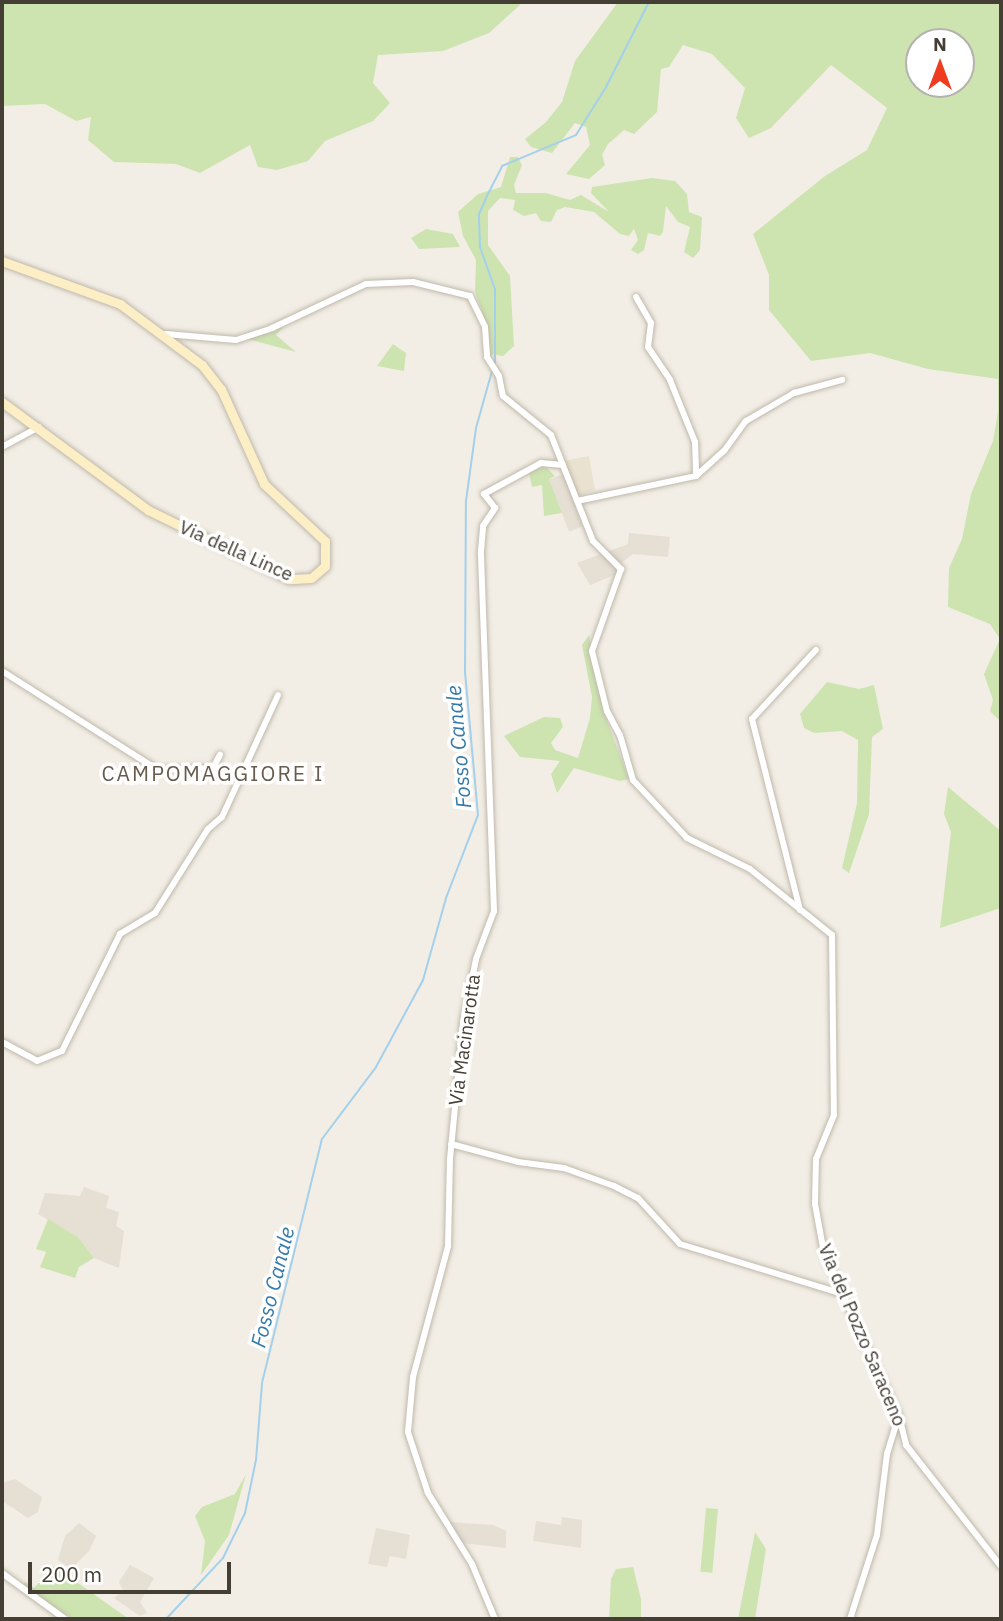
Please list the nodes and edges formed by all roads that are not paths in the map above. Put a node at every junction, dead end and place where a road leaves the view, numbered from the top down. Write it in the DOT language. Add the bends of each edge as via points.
graph roads {
  1 [pos="2,261"];
  2 [pos="636,297"];
  3 [pos="166,334"];
  4 [pos="842,380"];
  5 [pos="2,402"];
  6 [pos="39,428"];
  7 [pos="2,447"];
  8 [pos="563,465"];
  9 [pos="696,477"];
  10 [pos="577,502"];
  11 [pos="816,650"];
  12 [pos="2,671"];
  13 [pos="278,695"];
  14 [pos="220,755"];
  15 [pos="800,910"];
  16 [pos="2,1042"];
  17 [pos="451,1144"];
  18 [pos="843,1294"];
  19 [pos="899,1416"];
  20 [pos="1001,1566"];
  21 [pos="2,1573"];
  22 [pos="65,1619"];
  23 [pos="495,1619"];
  24 [pos="850,1619"];
  1 -- 3 [label="street, Via della Lince" via="120,304"];
  2 -- 9 [label="street" via="651,323 648,347 670,380 695,442"];
  3 -- 6 [label="street, Via della Lince" via="202,365 221,389 264,484 326,541 322,571 304,580 289,579 148,510"];
  3 -- 8 [label="street, Via del Pozzo Saraceno" via="236,340 366,284 413,282 453,290 470,296 485,327 487,357 499,376 503,396 551,435"];
  4 -- 9 [label="street" via="794,393 746,421 724,451"];
  5 -- 6 [label="street, Via della Lince"];
  6 -- 7 [label="street"];
  8 -- 10 [label="street, Via del Pozzo Saraceno"];
  8 -- 17 [label="street, Via Macinarotta" via="541,463 527,468 484,494 495,508 483,526 481,551 494,911 469,992"];
  9 -- 10 [label="street"];
  10 -- 15 [label="street, Via del Pozzo Saraceno" via="593,541 621,569 592,651 607,711 620,735 633,780 687,838 750,869"];
  11 -- 15 [label="street" via="752,719"];
  12 -- 14 [label="street" via="158,770 213,768"];
  13 -- 16 [label="street" via="222,817 208,829 155,913 120,934 62,1051 37,1061"];
  15 -- 18 [label="street, Via del Pozzo Saraceno" via="832,935 834,1115 816,1158 815,1204 824,1253"];
  17 -- 18 [label="street" via="518,1162 564,1168 614,1186 638,1198 680,1244"];
  17 -- 23 [label="street, Via Macinarotta" via="448,1246 413,1377 408,1432 428,1493 472,1563"];
  18 -- 19 [label="street, Via del Pozzo Saraceno"];
  19 -- 20 [label="street, Via del Pozzo Saraceno" via="906,1445"];
  19 -- 24 [label="street" via="887,1454 877,1535"];
  21 -- 22 [label="street"];
}
